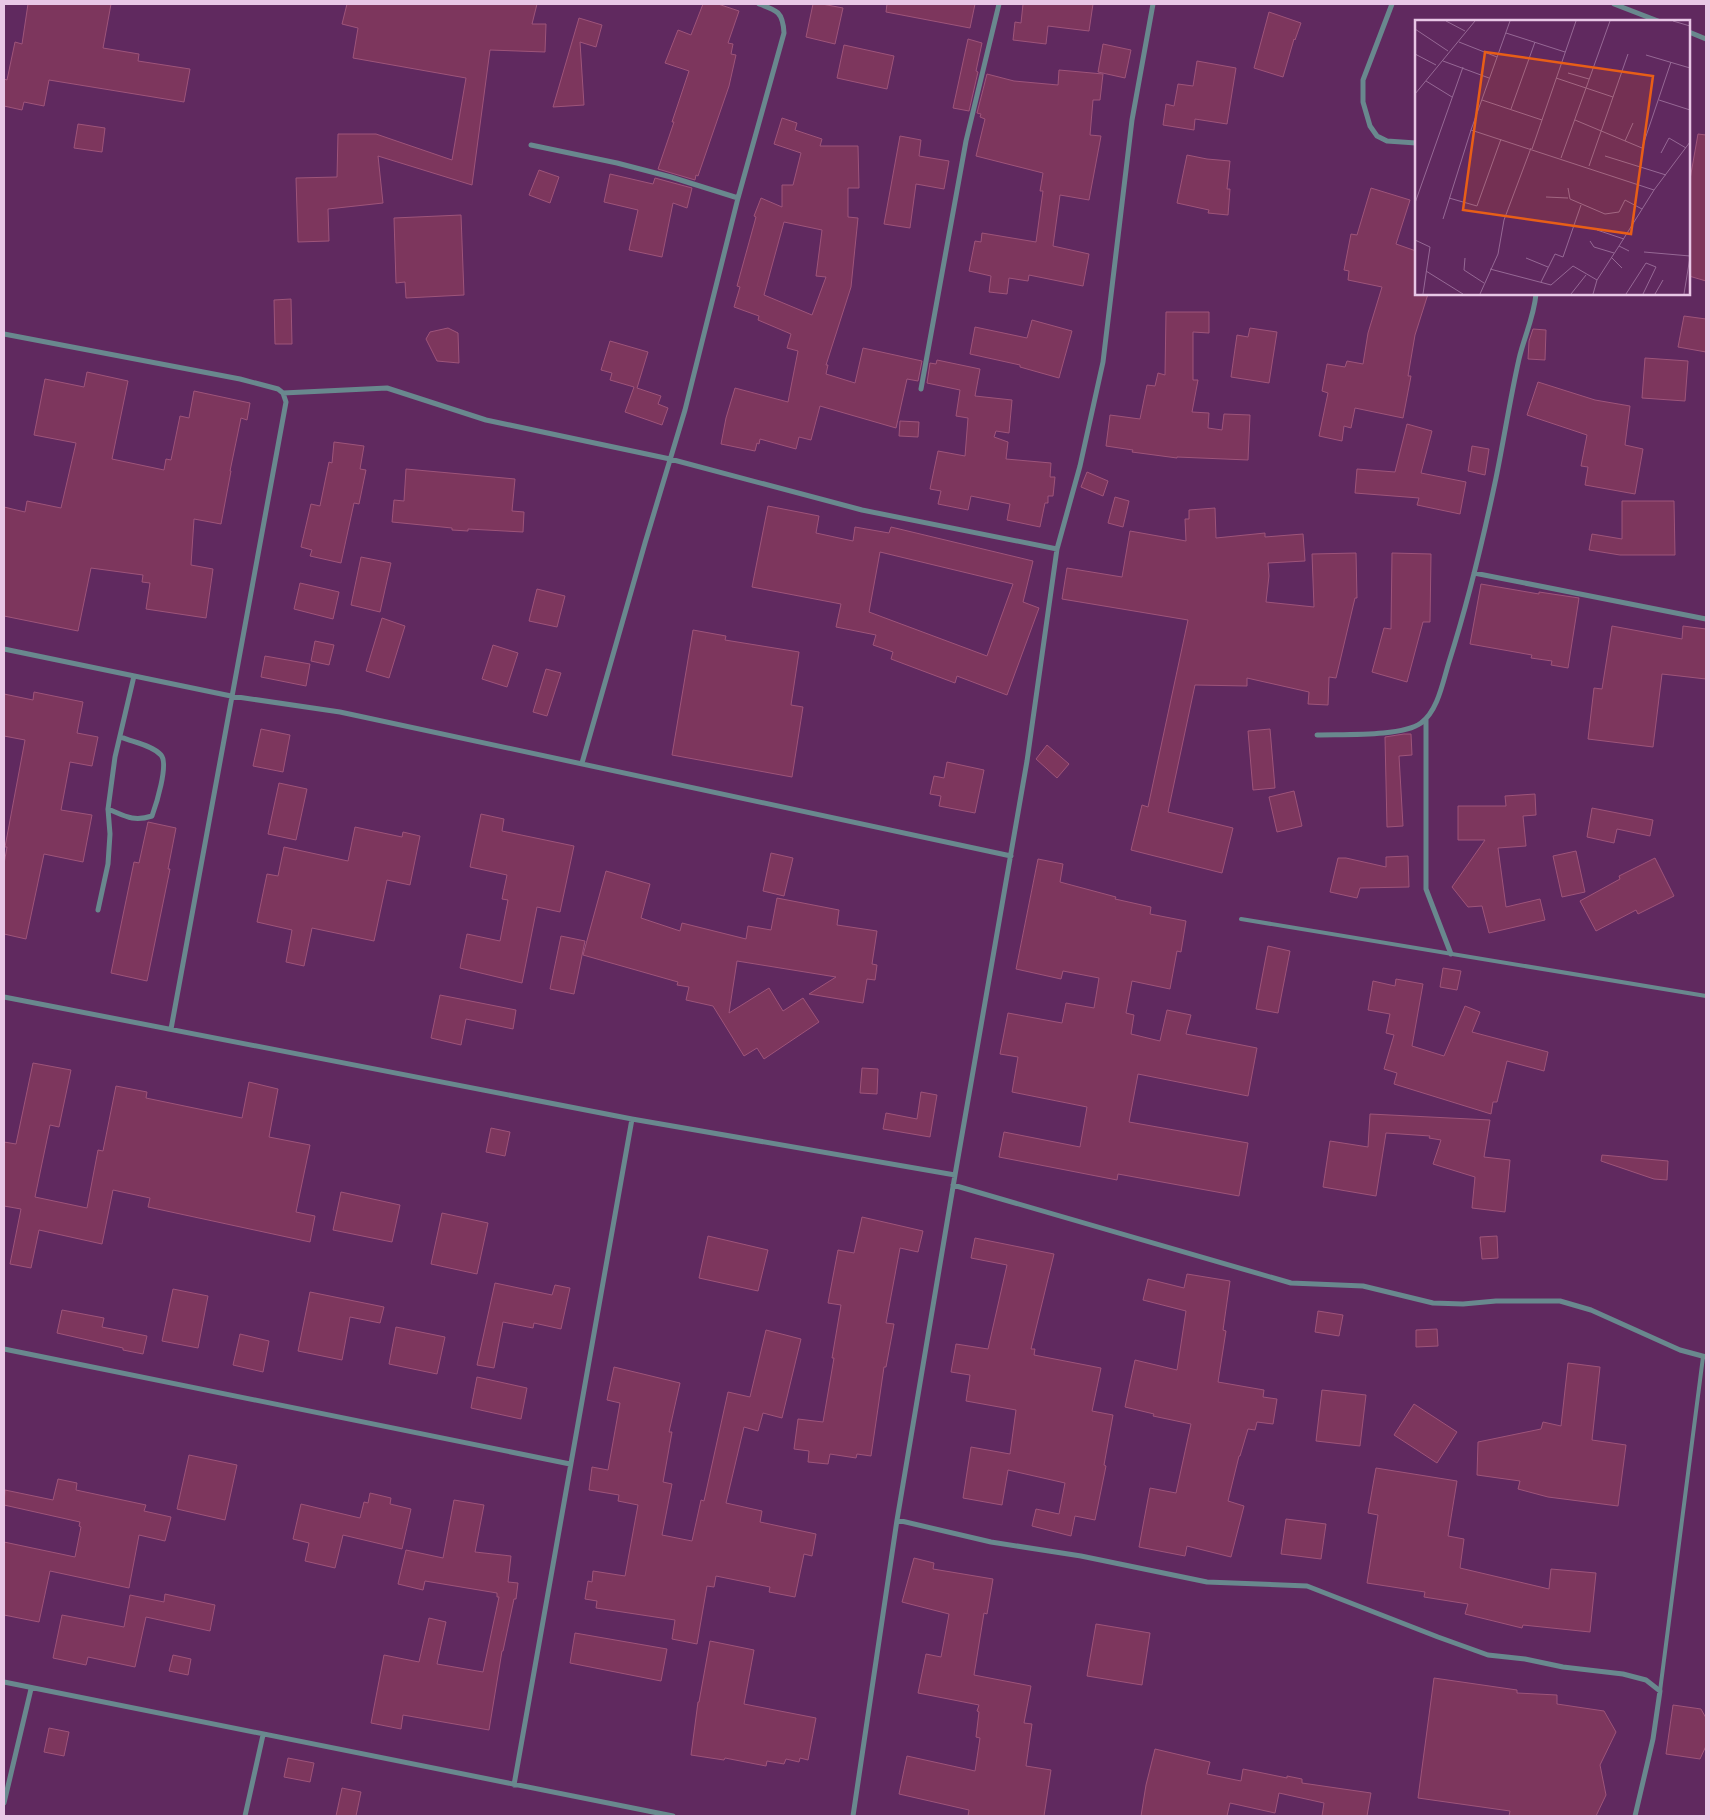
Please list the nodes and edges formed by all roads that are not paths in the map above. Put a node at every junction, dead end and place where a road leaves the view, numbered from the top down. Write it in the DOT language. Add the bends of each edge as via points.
graph roads {
  1 [pos="759,4"];
  2 [pos="999,4"];
  3 [pos="1153,4"];
  4 [pos="1392,4"];
  5 [pos="1614,4"];
  6 [pos="1655,20"];
  7 [pos="1690,32"];
  8 [pos="1706,39"];
  9 [pos="1415,143"];
  10 [pos="531,145"];
  11 [pos="738,198"];
  12 [pos="1536,295"];
  13 [pos="4,334"];
  14 [pos="921,389"];
  15 [pos="283,393"];
  16 [pos="670,459"];
  17 [pos="1057,549"];
  18 [pos="1474,573"];
  19 [pos="1706,619"];
  20 [pos="4,649"];
  21 [pos="134,676"];
  22 [pos="231,696"];
  23 [pos="1426,719"];
  24 [pos="1317,735"];
  25 [pos="121,738"];
  26 [pos="582,763"];
  27 [pos="108,809"];
  28 [pos="1011,856"];
  29 [pos="98,910"];
  30 [pos="1241,919"];
  31 [pos="1451,954"];
  32 [pos="4,996"];
  33 [pos="1706,996"];
  34 [pos="171,1029"];
  35 [pos="632,1119"];
  36 [pos="955,1175"];
  37 [pos="953,1185"];
  38 [pos="4,1349"];
  39 [pos="1705,1357"];
  40 [pos="570,1464"];
  41 [pos="897,1520"];
  42 [pos="4,1682"];
  43 [pos="31,1688"];
  44 [pos="1660,1691"];
  45 [pos="263,1736"];
  46 [pos="514,1785"];
  47 [pos="4,1804"];
  48 [pos="245,1816"];
  49 [pos="673,1816"];
  50 [pos="853,1816"];
  51 [pos="1635,1816"];
  1 -- 11 [label="street" via="780,14 784,33"];
  2 -- 14 [label="street" via="966,141"];
  3 -- 17 [label="street" via="1132,120 1103,362 1080,466"];
  4 -- 9 [label="street" via="1363,80 1363,102 1370,126 1377,136 1387,141"];
  5 -- 6 [label="street"];
  7 -- 8 [label="street"];
  10 -- 11 [label="street" via="626,165"];
  11 -- 16 [label="street"];
  12 -- 18 [label="street" via="1519,358"];
  13 -- 15 [label="street" via="240,379 278,388"];
  15 -- 16 [label="street" via="387,388 486,420"];
  15 -- 22 [label="street" via="286,402"];
  16 -- 17 [label="street" via="862,510"];
  16 -- 26 [label="street"];
  17 -- 28 [label="street"];
  18 -- 19 [label="street"];
  18 -- 23 [label="street" via="1436,704"];
  20 -- 21 [label="street"];
  21 -- 22 [label="street"];
  21 -- 25 [label="street"];
  22 -- 26 [label="street" via="340,712"];
  22 -- 34 [label="street"];
  23 -- 24 [label="street" via="1407,730"];
  23 -- 31 [label="street" via="1426,890"];
  25 -- 27 [label="street"];
  25 -- 27 [label="street" via="160,753 164,759 163,775 152,816 132,819"];
  26 -- 28 [label="street"];
  27 -- 29 [label="street" via="108,864"];
  28 -- 36 [label="street"];
  30 -- 31 [label="lane"];
  31 -- 33 [label="lane"];
  32 -- 34 [label="street"];
  34 -- 35 [label="street"];
  35 -- 36 [label="street"];
  35 -- 40 [label="street"];
  36 -- 37 [label="street"];
  37 -- 39 [label="street" via="1291,1283 1363,1286 1434,1303 1560,1301 1591,1310 1680,1350"];
  37 -- 41 [label="street"];
  38 -- 40 [label="street"];
  39 -- 44 [label="lane"];
  40 -- 46 [label="street"];
  41 -- 44 [label="street" via="991,1542 1081,1556 1207,1582 1307,1586 1488,1655 1623,1674 1646,1680"];
  41 -- 50 [label="street"];
  42 -- 43 [label="street"];
  43 -- 45 [label="street"];
  43 -- 47 [label="street"];
  44 -- 51 [label="street" via="1653,1739"];
  45 -- 46 [label="street"];
  45 -- 48 [label="street"];
  46 -- 49 [label="street"];
}
